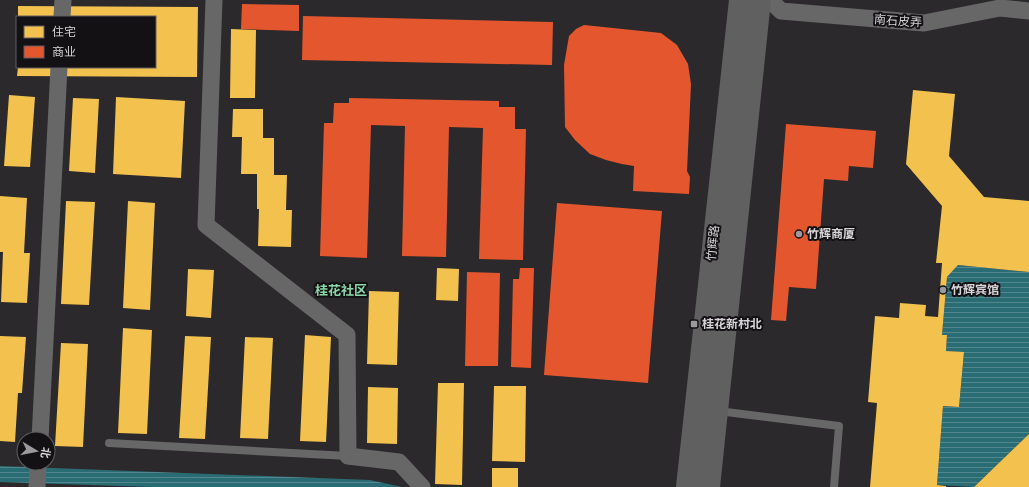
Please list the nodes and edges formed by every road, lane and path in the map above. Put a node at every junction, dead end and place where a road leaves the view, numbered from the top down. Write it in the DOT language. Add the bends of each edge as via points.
graph roads {
  1 [pos="63,0"];
  2 [pos="214,0"];
  3 [pos="740,0"];
  4 [pos="760,0"];
  5 [pos="770,0"];
  6 [pos="1029,11"];
  7 [pos="62,16"];
  8 [pos="59,68"];
  9 [pos="716,410"];
  10 [pos="40,431"];
  11 [pos="109,443"];
  12 [pos="348,456"];
  13 [pos="38,471"];
  14 [pos="37,487"];
  15 [pos="422,487"];
  16 [pos="687,487"];
  17 [pos="709,487"];
  18 [pos="834,487"];
  1 -- 7 [label="street"];
  2 -- 12 [label="street" via="206,225 347,335"];
  3 -- 16 [label="main road, 竹辉路"];
  4 -- 9 [label="main road, 竹辉路"];
  5 -- 6 [label="street, 南石皮弄" via="780,11 924,23 1000,8"];
  8 -- 10 [label="street"];
  9 -- 17 [label="main road, 竹辉路"];
  9 -- 18 [label="lane" via="839,426"];
  11 -- 12 [label="lane"];
  12 -- 15 [label="street" via="399,462"];
  13 -- 14 [label="street"];
}
